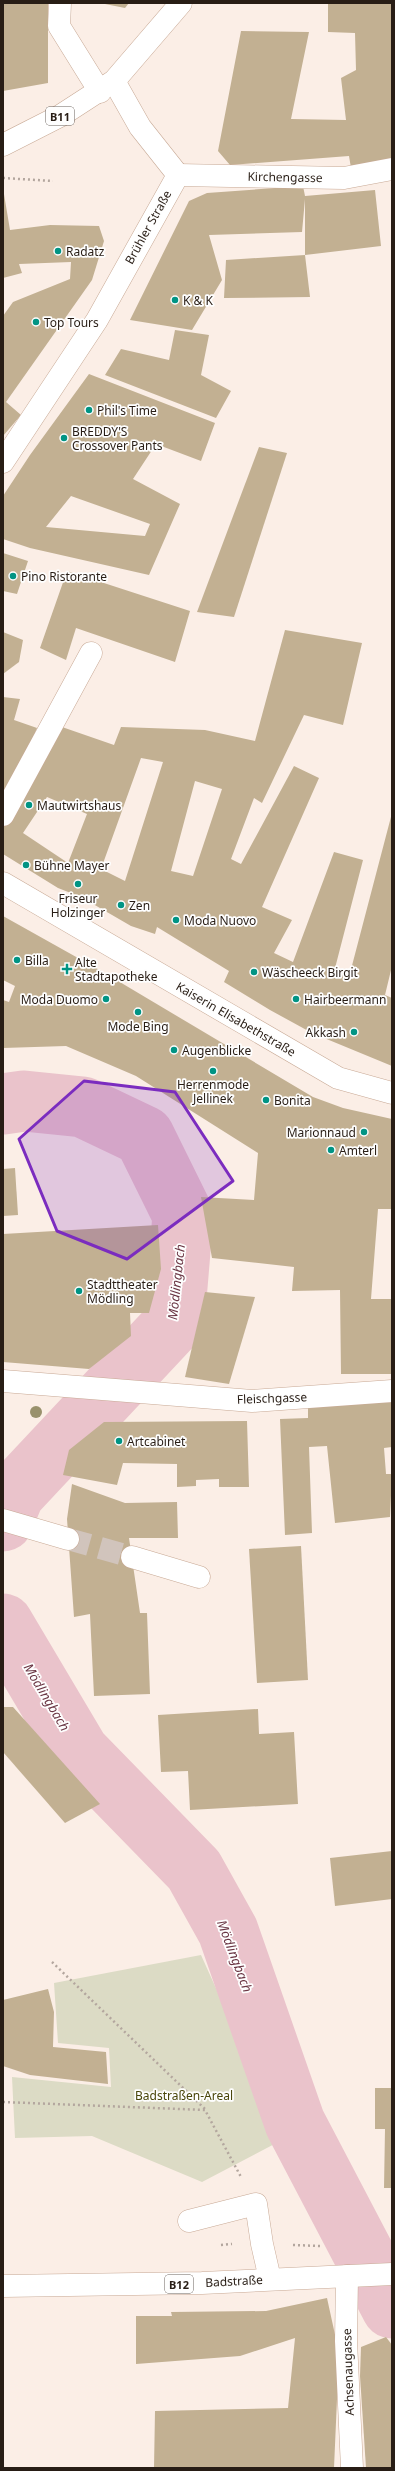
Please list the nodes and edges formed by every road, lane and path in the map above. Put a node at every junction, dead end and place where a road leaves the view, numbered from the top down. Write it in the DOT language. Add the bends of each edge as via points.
graph roads {
  1 [pos="60,3"];
  2 [pos="181,3"];
  3 [pos="107,86"];
  4 [pos="3,145"];
  5 [pos="392,169"];
  6 [pos="178,175"];
  7 [pos="3,178"];
  8 [pos="53,181"];
  9 [pos="3,462"];
  10 [pos="91,653"];
  11 [pos="3,815"];
  12 [pos="3,882"];
  13 [pos="392,1093"];
  14 [pos="3,1381"];
  15 [pos="392,1391"];
  16 [pos="3,1520"];
  17 [pos="68,1539"];
  18 [pos="132,1557"];
  19 [pos="199,1577"];
  20 [pos="52,1962"];
  21 [pos="3,2102"];
  22 [pos="205,2110"];
  23 [pos="256,2204"];
  24 [pos="189,2221"];
  25 [pos="392,2274"];
  26 [pos="351,2275"];
  27 [pos="270,2280"];
  28 [pos="3,2286"];
  29 [pos="352,2468"];
  1 -- 3 [label="street" via="59,26"];
  2 -- 3 [label="street, B11"];
  3 -- 4 [label="street, B11" via="60,116"];
  3 -- 6 [label="street"];
  5 -- 6 [label="street, Kirchengasse" via="344,178"];
  6 -- 9 [label="street, Brühler Straße" via="97,320"];
  7 -- 8 [label="path"];
  10 -- 11 [label="street"];
  12 -- 13 [label="street, Kaiserin Elisabethstraße" via="338,1078"];
  14 -- 15 [label="street, Fleischgasse" via="252,1401"];
  16 -- 17 [label="street"];
  18 -- 19 [label="street"];
  20 -- 22 [label="path"];
  21 -- 22 [label="path"];
  22 -- 23 [label="path"];
  23 -- 24 [label="street"];
  23 -- 27 [label="street"];
  25 -- 26 [label="street, Badstraße / B12"];
  26 -- 27 [label="street, Badstraße / B12"];
  26 -- 29 [label="street, Achsenaugasse" via="346,2341"];
  27 -- 28 [label="street, Badstraße / B12"];
}
